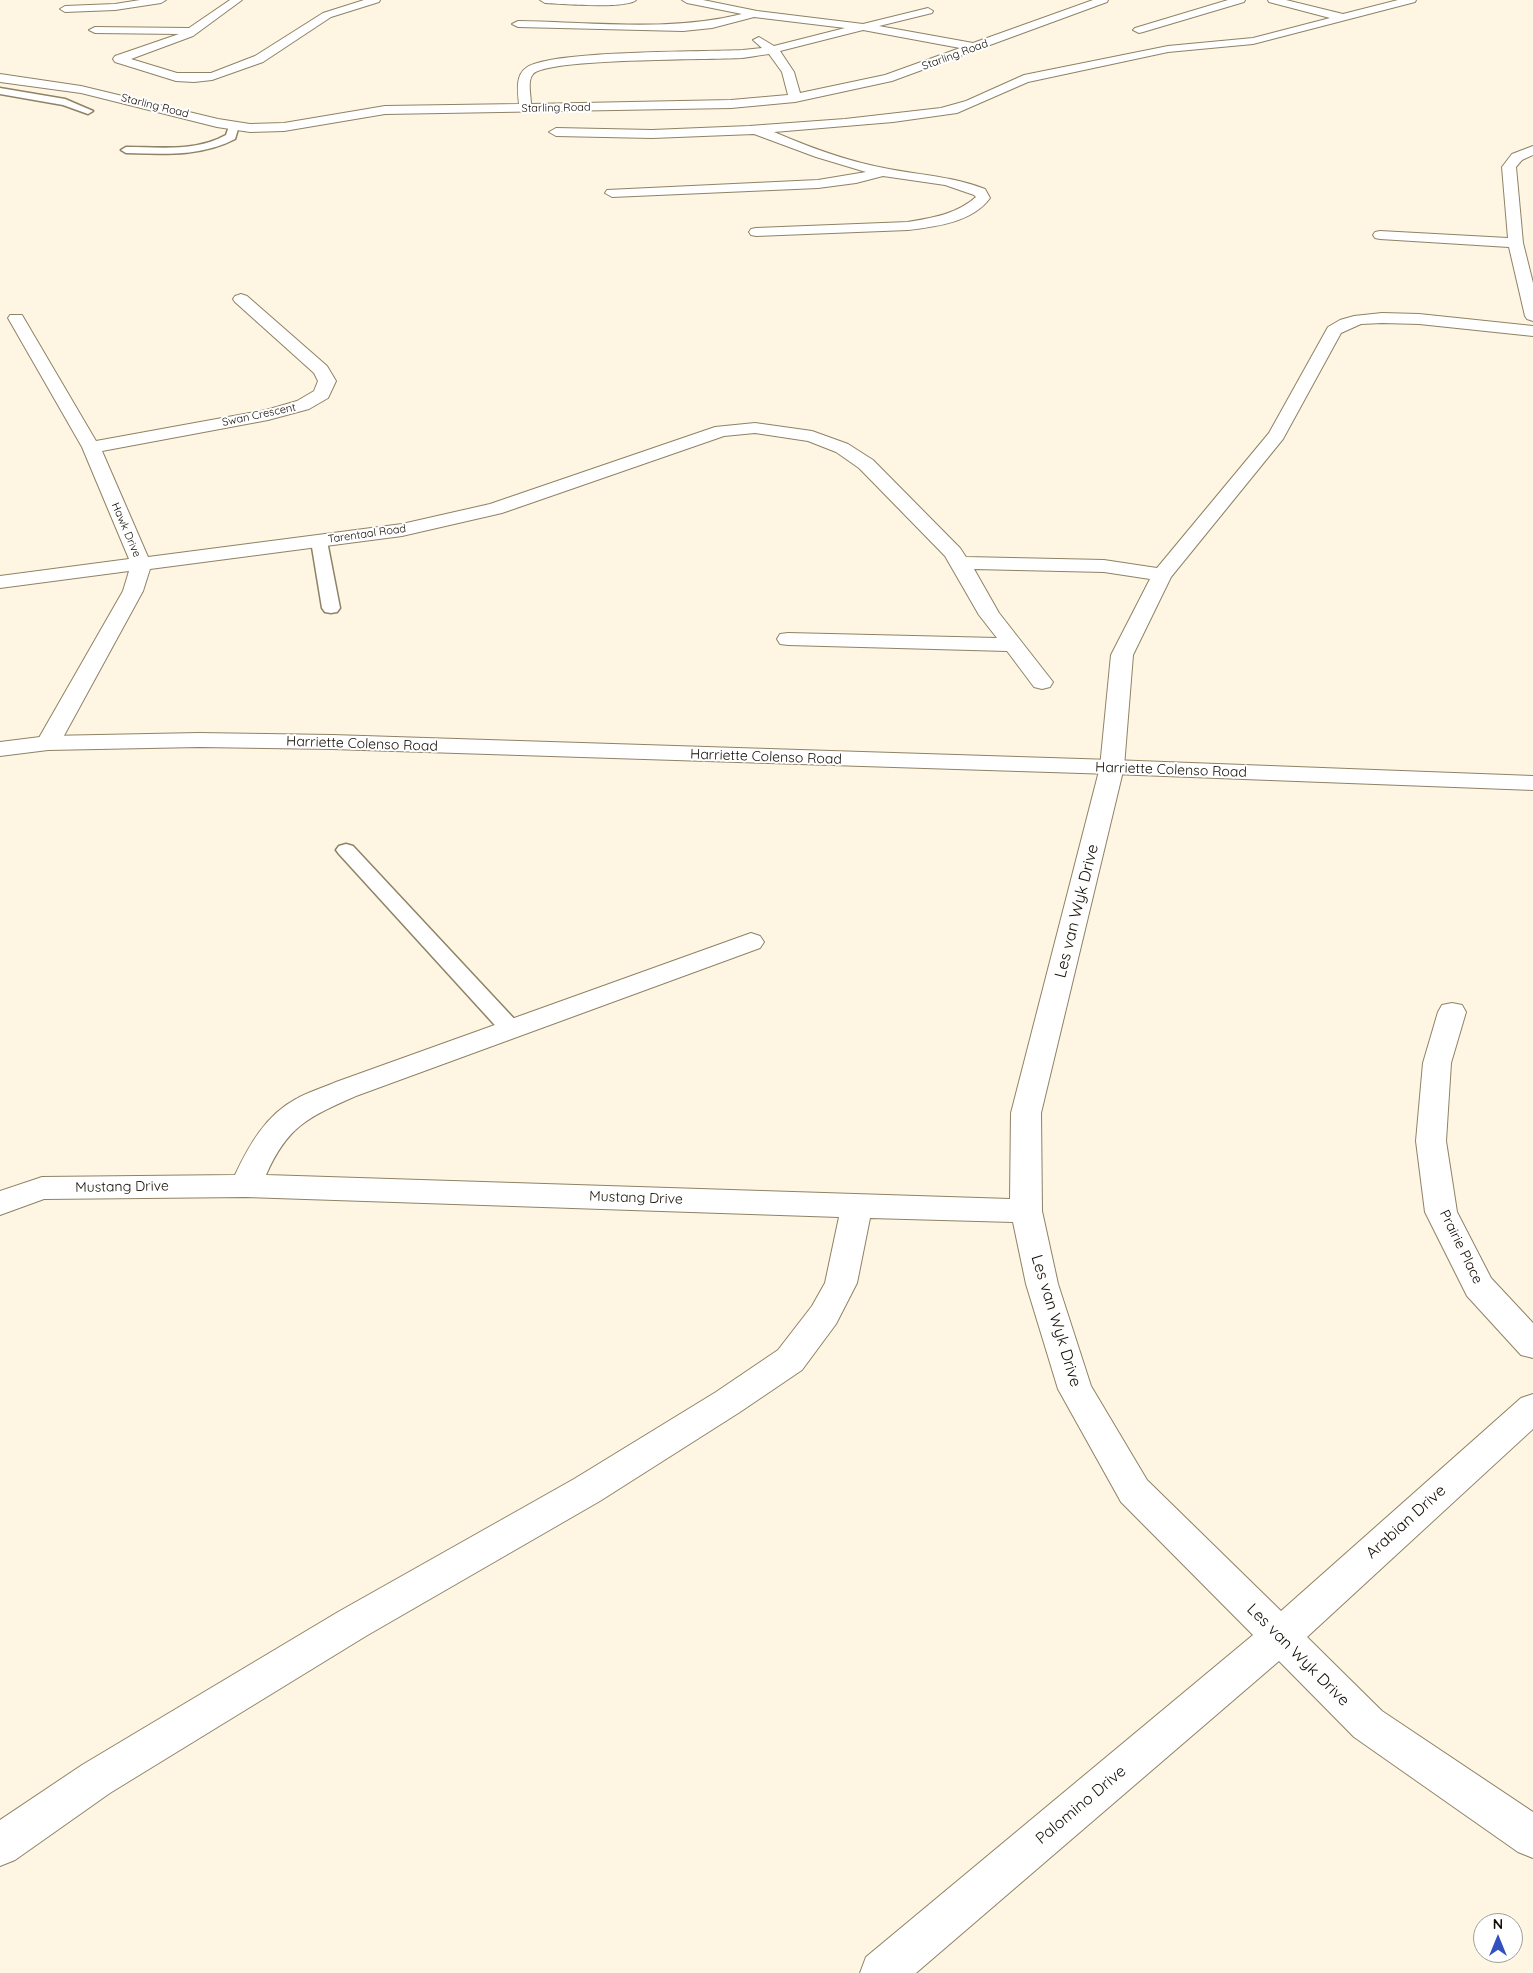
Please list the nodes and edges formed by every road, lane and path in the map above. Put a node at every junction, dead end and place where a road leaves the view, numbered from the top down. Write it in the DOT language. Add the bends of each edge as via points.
graph roads {
  1 [pos="161,0"];
  2 [pos="236,0"];
  3 [pos="375,0"];
  4 [pos="545,0"];
  5 [pos="631,0"];
  6 [pos="687,0"];
  7 [pos="1103,0"];
  8 [pos="1240,0"];
  9 [pos="1273,0"];
  10 [pos="1411,0"];
  11 [pos="65,9"];
  12 [pos="928,11"];
  13 [pos="757,14"];
  14 [pos="1342,18"];
  15 [pos="731,21"];
  16 [pos="518,24"];
  17 [pos="863,27"];
  18 [pos="95,30"];
  19 [pos="1139,30"];
  20 [pos="195,31"];
  21 [pos="977,47"];
  22 [pos="771,50"];
  23 [pos="0,78"];
  24 [pos="0,91"];
  25 [pos="795,98"];
  26 [pos="731,104"];
  27 [pos="525,108"];
  28 [pos="88,110"];
  29 [pos="234,126"];
  30 [pos="757,130"];
  31 [pos="556,132"];
  32 [pos="126,150"];
  33 [pos="1533,150"];
  34 [pos="1509,167"];
  35 [pos="1525,167"];
  36 [pos="883,172"];
  37 [pos="612,193"];
  38 [pos="756,232"];
  39 [pos="1380,235"];
  40 [pos="1516,244"];
  41 [pos="241,299"];
  42 [pos="1533,316"];
  43 [pos="16,318"];
  44 [pos="1533,331"];
  45 [pos="91,447"];
  46 [pos="319,541"];
  47 [pos="960,563"];
  48 [pos="141,564"];
  49 [pos="1162,575"];
  50 [pos="0,582"];
  51 [pos="331,608"];
  52 [pos="788,639"];
  53 [pos="1013,645"];
  54 [pos="1042,682"];
  55 [pos="48,743"];
  56 [pos="0,748"];
  57 [pos="1112,767"];
  58 [pos="1533,783"];
  59 [pos="346,850"];
  60 [pos="751,942"];
  61 [pos="1452,1012"];
  62 [pos="511,1029"];
  63 [pos="246,1186"];
  64 [pos="0,1203"];
  65 [pos="857,1205"];
  66 [pos="1026,1211"];
  67 [pos="1533,1346"];
  68 [pos="1533,1408"];
  69 [pos="1279,1637"];
  70 [pos="1533,1837"];
  71 [pos="0,1845"];
  72 [pos="882,1973"];
  1 -- 11 [label="street" via="115,7"];
  2 -- 20 [label="street"];
  3 -- 20 [label="street" via="326,15 259,59 212,76 176,77 119,59"];
  4 -- 5 [label="street"];
  6 -- 13 [label="street"];
  7 -- 21 [label="street, Starling Road"];
  8 -- 19 [label="street"];
  9 -- 14 [label="street"];
  10 -- 14 [label="street"];
  12 -- 17 [label="street"];
  13 -- 15 [label="street"];
  13 -- 17 [label="street"];
  14 -- 30 [label="street" via="1253,41 1168,49 1032,77 957,109"];
  15 -- 16 [label="street" via="697,28 667,29"];
  15 -- 22 [label="street"];
  17 -- 21 [label="street"];
  17 -- 22 [label="street"];
  18 -- 20 [label="street"];
  21 -- 25 [label="street, Starling Road" via="888,78"];
  22 -- 25 [label="street" via="789,70"];
  22 -- 27 [label="street" via="715,56 589,59 540,66 529,71 524,80"];
  23 -- 29 [label="street, Starling Road" via="102,93"];
  24 -- 28 [label="lane" via="65,102"];
  25 -- 26 [label="street, Starling Road"];
  26 -- 27 [label="street, Starling Road"];
  26 -- 30 [label="street"];
  27 -- 29 [label="street, Starling Road" via="386,110 270,129"];
  29 -- 32 [label="lane" via="231,137 207,146"];
  30 -- 31 [label="street" via="613,135"];
  30 -- 36 [label="street" via="839,161"];
  33 -- 34 [label="street" via="1517,157"];
  34 -- 35 [label="street"];
  34 -- 40 [label="street"];
  36 -- 37 [label="street" via="818,184"];
  36 -- 38 [label="street" via="966,186 980,192 983,198 977,205 956,214 917,225"];
  39 -- 40 [label="street"];
  40 -- 42 [label="street"];
  41 -- 45 [label="street, Swan Crescent" via="321,370 327,381 322,394 303,405 268,415"];
  43 -- 45 [label="street, Hawk Drive"];
  44 -- 49 [label="street, Les van Wyk Drive" via="1382,318 1360,319 1334,330 1277,435"];
  45 -- 48 [label="street, Hawk Drive"];
  46 -- 47 [label="street, Tarentaal Road" via="402,530 495,509 721,431 755,428 812,436 842,448 866,464"];
  46 -- 48 [label="street, Tarentaal Road"];
  46 -- 51 [label="lane"];
  47 -- 49 [label="street" via="1104,566"];
  47 -- 53 [label="street, Tarentaal Road" via="990,615"];
  48 -- 50 [label="street, Tarentaal Road"];
  48 -- 55 [label="street, Hawk Drive" via="132,591"];
  49 -- 57 [label="street, Les van Wyk Drive" via="1122,655"];
  52 -- 53 [label="street"];
  53 -- 54 [label="street, Tarentaal Road"];
  55 -- 56 [label="street, Harriette Colenso Road"];
  55 -- 57 [label="street, Harriette Colenso Road" via="332,742"];
  57 -- 58 [label="street, Harriette Colenso Road"];
  57 -- 66 [label="street, Les van Wyk Drive" via="1026,1113"];
  59 -- 62 [label="lane"];
  60 -- 62 [label="street"];
  61 -- 67 [label="street, Prairie Place" via="1437,1063 1431,1141 1441,1212 1479,1288"];
  62 -- 63 [label="street" via="346,1089 300,1110 276,1131 261,1150"];
  63 -- 64 [label="street, Mustang Drive" via="42,1188"];
  63 -- 65 [label="street, Mustang Drive"];
  65 -- 66 [label="street, Mustang Drive"];
  65 -- 71 [label="street" via="841,1283 824,1315 790,1360 587,1490 352,1624 96,1779"];
  66 -- 69 [label="street, Les van Wyk Drive" via="1042,1284 1076,1389 1134,1491"];
  68 -- 69 [label="street, Arabian Drive"];
  69 -- 70 [label="street, Les van Wyk Drive" via="1368,1724"];
  69 -- 72 [label="street, Palomino Drive"];
}
